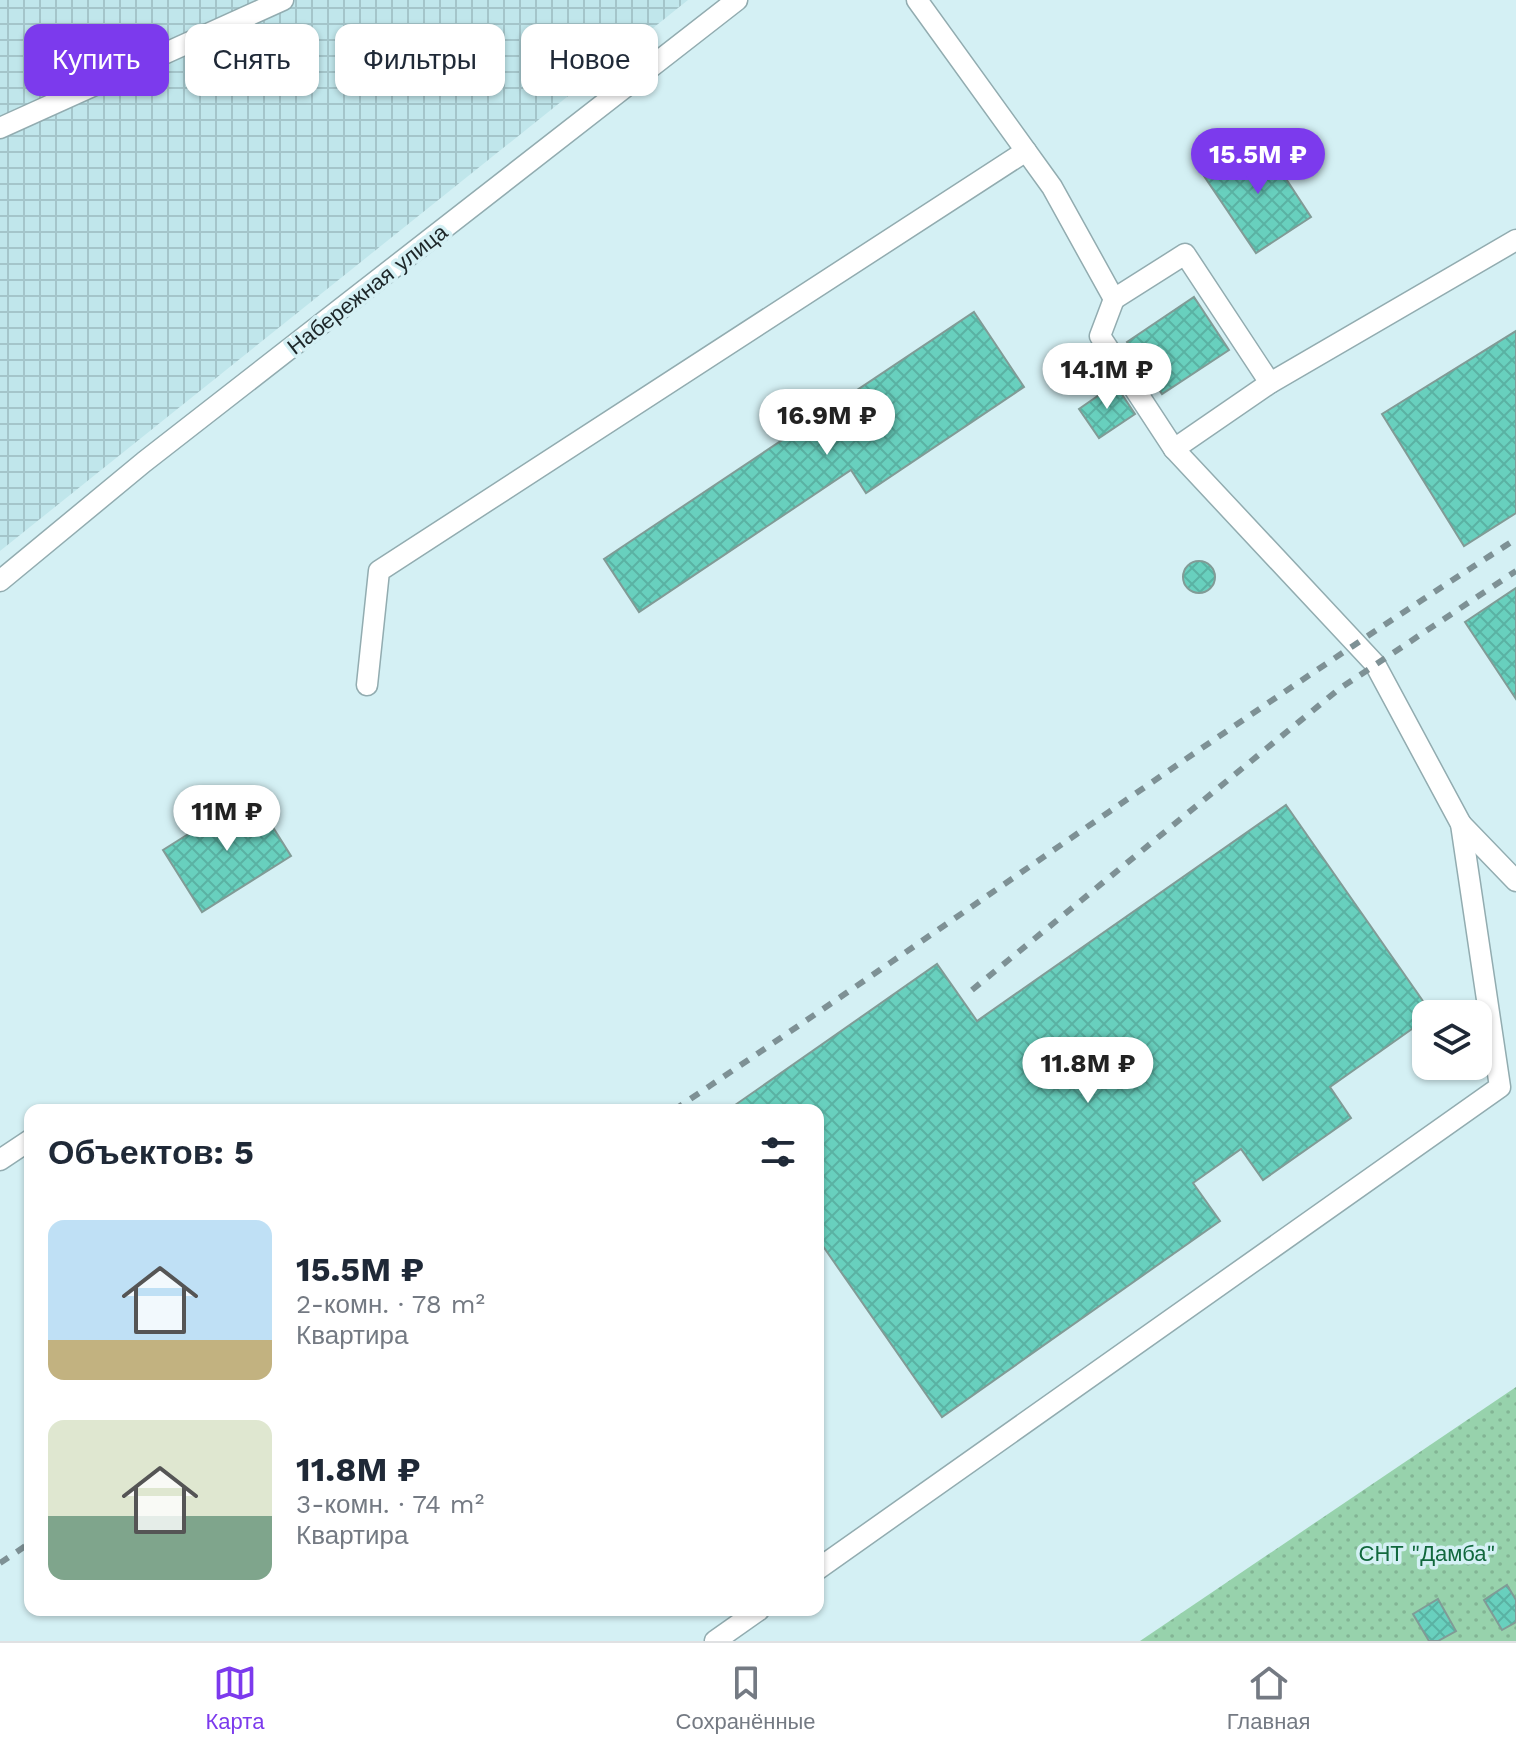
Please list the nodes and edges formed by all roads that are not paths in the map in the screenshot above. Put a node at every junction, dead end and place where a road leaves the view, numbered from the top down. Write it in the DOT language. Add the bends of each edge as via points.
graph roads {
  1 [pos="283,0"];
  2 [pos="737,0"];
  3 [pos="917,0"];
  4 [pos="0,128"];
  5 [pos="1026,151"];
  6 [pos="1516,240"];
  7 [pos="1114,299"];
  8 [pos="1270,383"];
  9 [pos="1174,449"];
  10 [pos="0,581"];
  11 [pos="367,685"];
  12 [pos="1461,824"];
  13 [pos="1516,881"];
  14 [pos="24,1144"];
  15 [pos="0,1160"];
  16 [pos="824,1565"];
  17 [pos="750,1616"];
  18 [pos="715,1641"];
  1 -- 4 [label="lane"];
  2 -- 10 [label="lane, Набережная улица" via="144,462"];
  3 -- 5 [label="lane"];
  5 -- 7 [label="lane"];
  5 -- 11 [label="lane" via="379,571"];
  6 -- 8 [label="lane"];
  7 -- 8 [label="lane" via="1185,254"];
  7 -- 9 [label="lane" via="1100,336"];
  8 -- 9 [label="lane"];
  9 -- 12 [label="lane" via="1375,664"];
  12 -- 13 [label="lane"];
  12 -- 16 [label="lane" via="1500,1087"];
  14 -- 15 [label="lane"];
  17 -- 18 [label="lane"];
}
